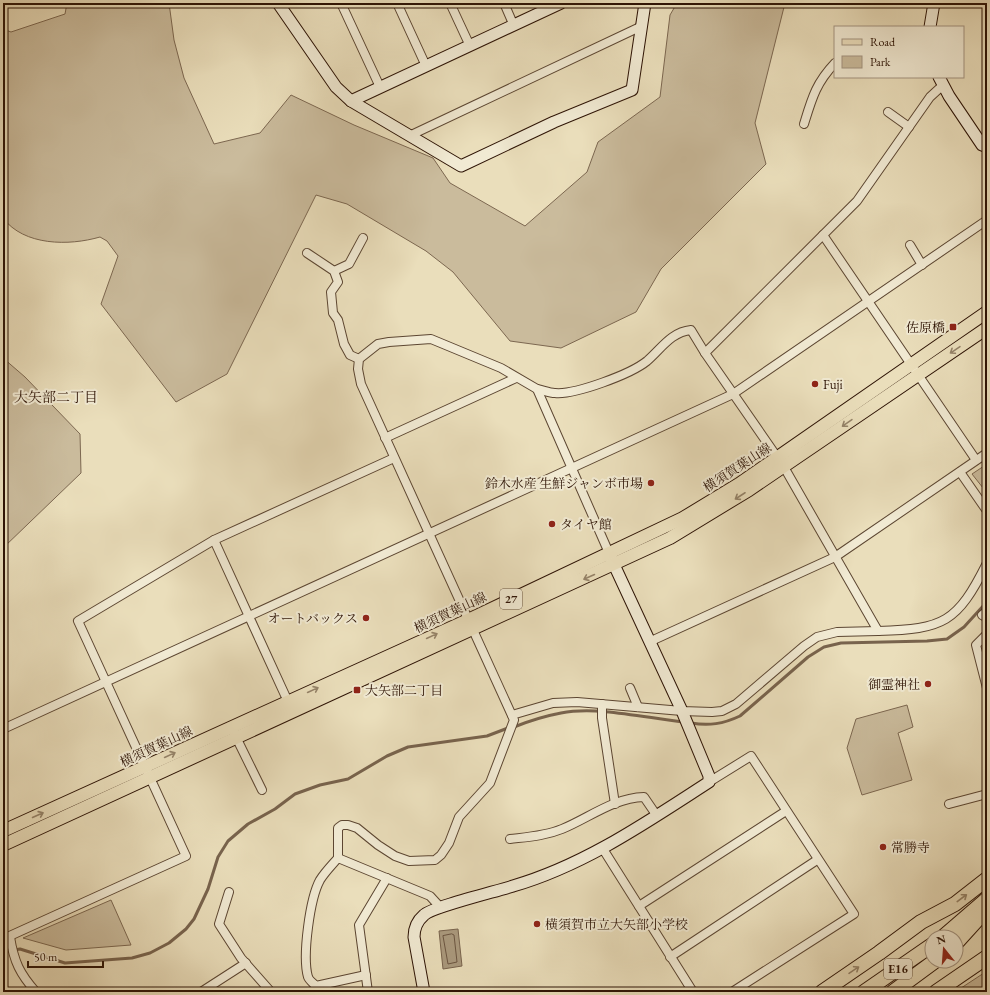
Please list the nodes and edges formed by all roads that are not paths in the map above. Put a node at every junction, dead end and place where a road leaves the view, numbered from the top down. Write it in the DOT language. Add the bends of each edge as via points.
graph roads {
  1 [pos="278,3"];
  2 [pos="341,3"];
  3 [pos="397,3"];
  4 [pos="450,3"];
  5 [pos="504,3"];
  6 [pos="561,3"];
  7 [pos="645,3"];
  8 [pos="934,3"];
  9 [pos="514,26"];
  10 [pos="642,26"];
  11 [pos="930,26"];
  12 [pos="470,46"];
  13 [pos="834,64"];
  14 [pos="426,66"];
  15 [pos="941,81"];
  16 [pos="380,87"];
  17 [pos="351,101"];
  18 [pos="888,112"];
  19 [pos="804,124"];
  20 [pos="909,127"];
  21 [pos="409,136"];
  22 [pos="985,148"];
  23 [pos="987,220"];
  24 [pos="823,235"];
  25 [pos="363,238"];
  26 [pos="910,245"];
  27 [pos="307,253"];
  28 [pos="922,265"];
  29 [pos="334,271"];
  30 [pos="868,302"];
  31 [pos="987,312"];
  32 [pos="987,328"];
  33 [pos="705,353"];
  34 [pos="359,359"];
  35 [pos="914,370"];
  36 [pos="516,378"];
  37 [pos="537,389"];
  38 [pos="733,394"];
  39 [pos="385,438"];
  40 [pos="987,453"];
  41 [pos="394,458"];
  42 [pos="976,460"];
  43 [pos="781,462"];
  44 [pos="573,468"];
  45 [pos="960,472"];
  46 [pos="987,511"];
  47 [pos="428,534"];
  48 [pos="214,540"];
  49 [pos="609,553"];
  50 [pos="835,557"];
  51 [pos="987,563"];
  52 [pos="614,566"];
  53 [pos="987,611"];
  54 [pos="250,616"];
  55 [pos="987,618"];
  56 [pos="470,625"];
  57 [pos="878,631"];
  58 [pos="987,634"];
  59 [pos="649,642"];
  60 [pos="106,681"];
  61 [pos="630,688"];
  62 [pos="987,688"];
  63 [pos="602,705"];
  64 [pos="290,707"];
  65 [pos="638,707"];
  66 [pos="682,711"];
  67 [pos="513,718"];
  68 [pos="3,728"];
  69 [pos="234,733"];
  70 [pos="148,772"];
  71 [pos="709,782"];
  72 [pos="262,790"];
  73 [pos="987,794"];
  74 [pos="614,804"];
  75 [pos="949,804"];
  76 [pos="786,811"];
  77 [pos="657,816"];
  78 [pos="3,831"];
  79 [pos="510,839"];
  80 [pos="3,845"];
  81 [pos="603,848"];
  82 [pos="338,858"];
  83 [pos="818,860"];
  84 [pos="387,878"];
  85 [pos="987,879"];
  86 [pos="229,892"];
  87 [pos="987,899"];
  88 [pos="639,906"];
  89 [pos="441,908"];
  90 [pos="987,909"];
  91 [pos="958,929"];
  92 [pos="961,929"];
  93 [pos="8,940"];
  94 [pos="924,951"];
  95 [pos="670,957"];
  96 [pos="987,957"];
  97 [pos="246,963"];
  98 [pos="924,969"];
  99 [pos="366,975"];
  100 [pos="328,984"];
  101 [pos="36,992"];
  102 [pos="201,992"];
  103 [pos="271,992"];
  104 [pos="330,992"];
  105 [pos="368,992"];
  106 [pos="424,992"];
  107 [pos="693,992"];
  108 [pos="732,992"];
  109 [pos="822,992"];
  110 [pos="864,992"];
  111 [pos="893,992"];
  112 [pos="936,992"];
  1 -- 17 [label="street" via="336,86"];
  2 -- 16 [label="street"];
  3 -- 14 [label="street"];
  4 -- 12 [label="street"];
  5 -- 9 [label="street"];
  6 -- 9 [label="street"];
  7 -- 10 [label="street"];
  8 -- 11 [label="street"];
  9 -- 12 [label="street"];
  10 -- 21 [label="street"];
  10 -- 21 [label="street" via="632,90 554,122 462,166"];
  12 -- 14 [label="street"];
  13 -- 19 [label="street" via="822,77 814,92"];
  14 -- 16 [label="street"];
  15 -- 20 [label="street"];
  15 -- 22 [label="street"];
  16 -- 17 [label="street"];
  17 -- 21 [label="street"];
  18 -- 20 [label="street"];
  20 -- 24 [label="street" via="857,200"];
  23 -- 28 [label="street"];
  24 -- 30 [label="street"];
  24 -- 33 [label="street"];
  25 -- 29 [label="street" via="349,264"];
  26 -- 28 [label="street"];
  27 -- 29 [label="street"];
  28 -- 30 [label="street"];
  29 -- 34 [label="street" via="338,282 331,292 333,313 338,320 344,344 350,355"];
  30 -- 35 [label="street"];
  30 -- 38 [label="street"];
  31 -- 35 [label="main road, 横須賀葉山線 / 27"];
  32 -- 35 [label="main road, 横須賀葉山線 / 27, one-way"];
  33 -- 37 [label="street" via="691,330 681,331 646,362 585,389 555,393"];
  33 -- 38 [label="street"];
  34 -- 36 [label="street" via="378,344 431,339 501,368"];
  34 -- 39 [label="street" via="361,384"];
  35 -- 42 [label="street"];
  35 -- 43 [label="main road, 横須賀葉山線 / 27"];
  36 -- 37 [label="street"];
  36 -- 39 [label="street"];
  37 -- 44 [label="street"];
  38 -- 43 [label="street"];
  38 -- 44 [label="street"];
  39 -- 41 [label="street"];
  40 -- 42 [label="street"];
  41 -- 47 [label="street"];
  41 -- 48 [label="street"];
  42 -- 45 [label="street"];
  43 -- 49 [label="main road, 横須賀葉山線 / 27" via="689,514"];
  43 -- 50 [label="street"];
  43 -- 52 [label="main road, 横須賀葉山線 / 27, one-way" via="699,522"];
  44 -- 47 [label="street"];
  44 -- 49 [label="street"];
  45 -- 46 [label="street"];
  45 -- 50 [label="street"];
  47 -- 54 [label="street"];
  47 -- 56 [label="street"];
  48 -- 54 [label="street"];
  48 -- 60 [label="street" via="78,621"];
  49 -- 52 [label="street"];
  49 -- 56 [label="main road, 横須賀葉山線 / 27"];
  50 -- 57 [label="street"];
  50 -- 59 [label="street"];
  51 -- 57 [label="street" via="971,595 951,616 934,625 912,630"];
  52 -- 56 [label="main road, 横須賀葉山線 / 27, one-way"];
  52 -- 59 [label="street"];
  53 -- 55 [label="street" via="982,615"];
  54 -- 60 [label="street"];
  54 -- 64 [label="street"];
  56 -- 64 [label="main road, 横須賀葉山線 / 27"];
  56 -- 67 [label="street"];
  57 -- 66 [label="street" via="837,632 817,637 730,708 712,712"];
  58 -- 62 [label="street" via="976,644"];
  59 -- 66 [label="street"];
  60 -- 68 [label="street"];
  60 -- 70 [label="street"];
  61 -- 65 [label="street"];
  63 -- 65 [label="street"];
  63 -- 67 [label="street" via="553,703"];
  63 -- 74 [label="street"];
  64 -- 69 [label="main road, 横須賀葉山線 / 27"];
  65 -- 66 [label="street"];
  66 -- 71 [label="street" via="709,776"];
  67 -- 82 [label="street" via="490,783 459,817 449,843 435,860 408,861 395,856 357,828 348,825 338,828"];
  69 -- 70 [label="main road, 横須賀葉山線 / 27"];
  69 -- 72 [label="street"];
  78 -- 70 [label="main road, 横須賀葉山線 / 27, one-way"];
  70 -- 80 [label="main road, 横須賀葉山線 / 27"];
  70 -- 93 [label="street" via="186,856"];
  71 -- 76 [label="street" via="751,756"];
  71 -- 77 [label="street"];
  73 -- 75 [label="street"];
  74 -- 77 [label="street" via="635,797 644,797"];
  74 -- 79 [label="street" via="562,829"];
  76 -- 83 [label="street"];
  76 -- 88 [label="street"];
  77 -- 81 [label="street"];
  81 -- 88 [label="street"];
  81 -- 89 [label="street" via="521,884"];
  82 -- 84 [label="street"];
  82 -- 100 [label="street" via="320,880 306,941 309,978 316,986"];
  83 -- 95 [label="street"];
  83 -- 108 [label="street" via="854,914"];
  84 -- 89 [label="street" via="430,896"];
  84 -- 99 [label="street" via="359,925"];
  109 -- 85 [label="highway, one-way" via="921,922 955,904"];
  86 -- 97 [label="street" via="219,924"];
  87 -- 91 [label="highway"];
  88 -- 95 [label="street"];
  89 -- 106 [label="street" via="424,914 414,928"];
  90 -- 92 [label="highway"];
  93 -- 101 [label="street" via="20,974"];
  94 -- 110 [label="highway, E16"];
  95 -- 107 [label="street"];
  96 -- 112 [label="highway"];
  97 -- 102 [label="street"];
  97 -- 103 [label="street"];
  98 -- 111 [label="highway, E16"];
  99 -- 100 [label="street"];
  99 -- 105 [label="street"];
  100 -- 104 [label="street"];
}
